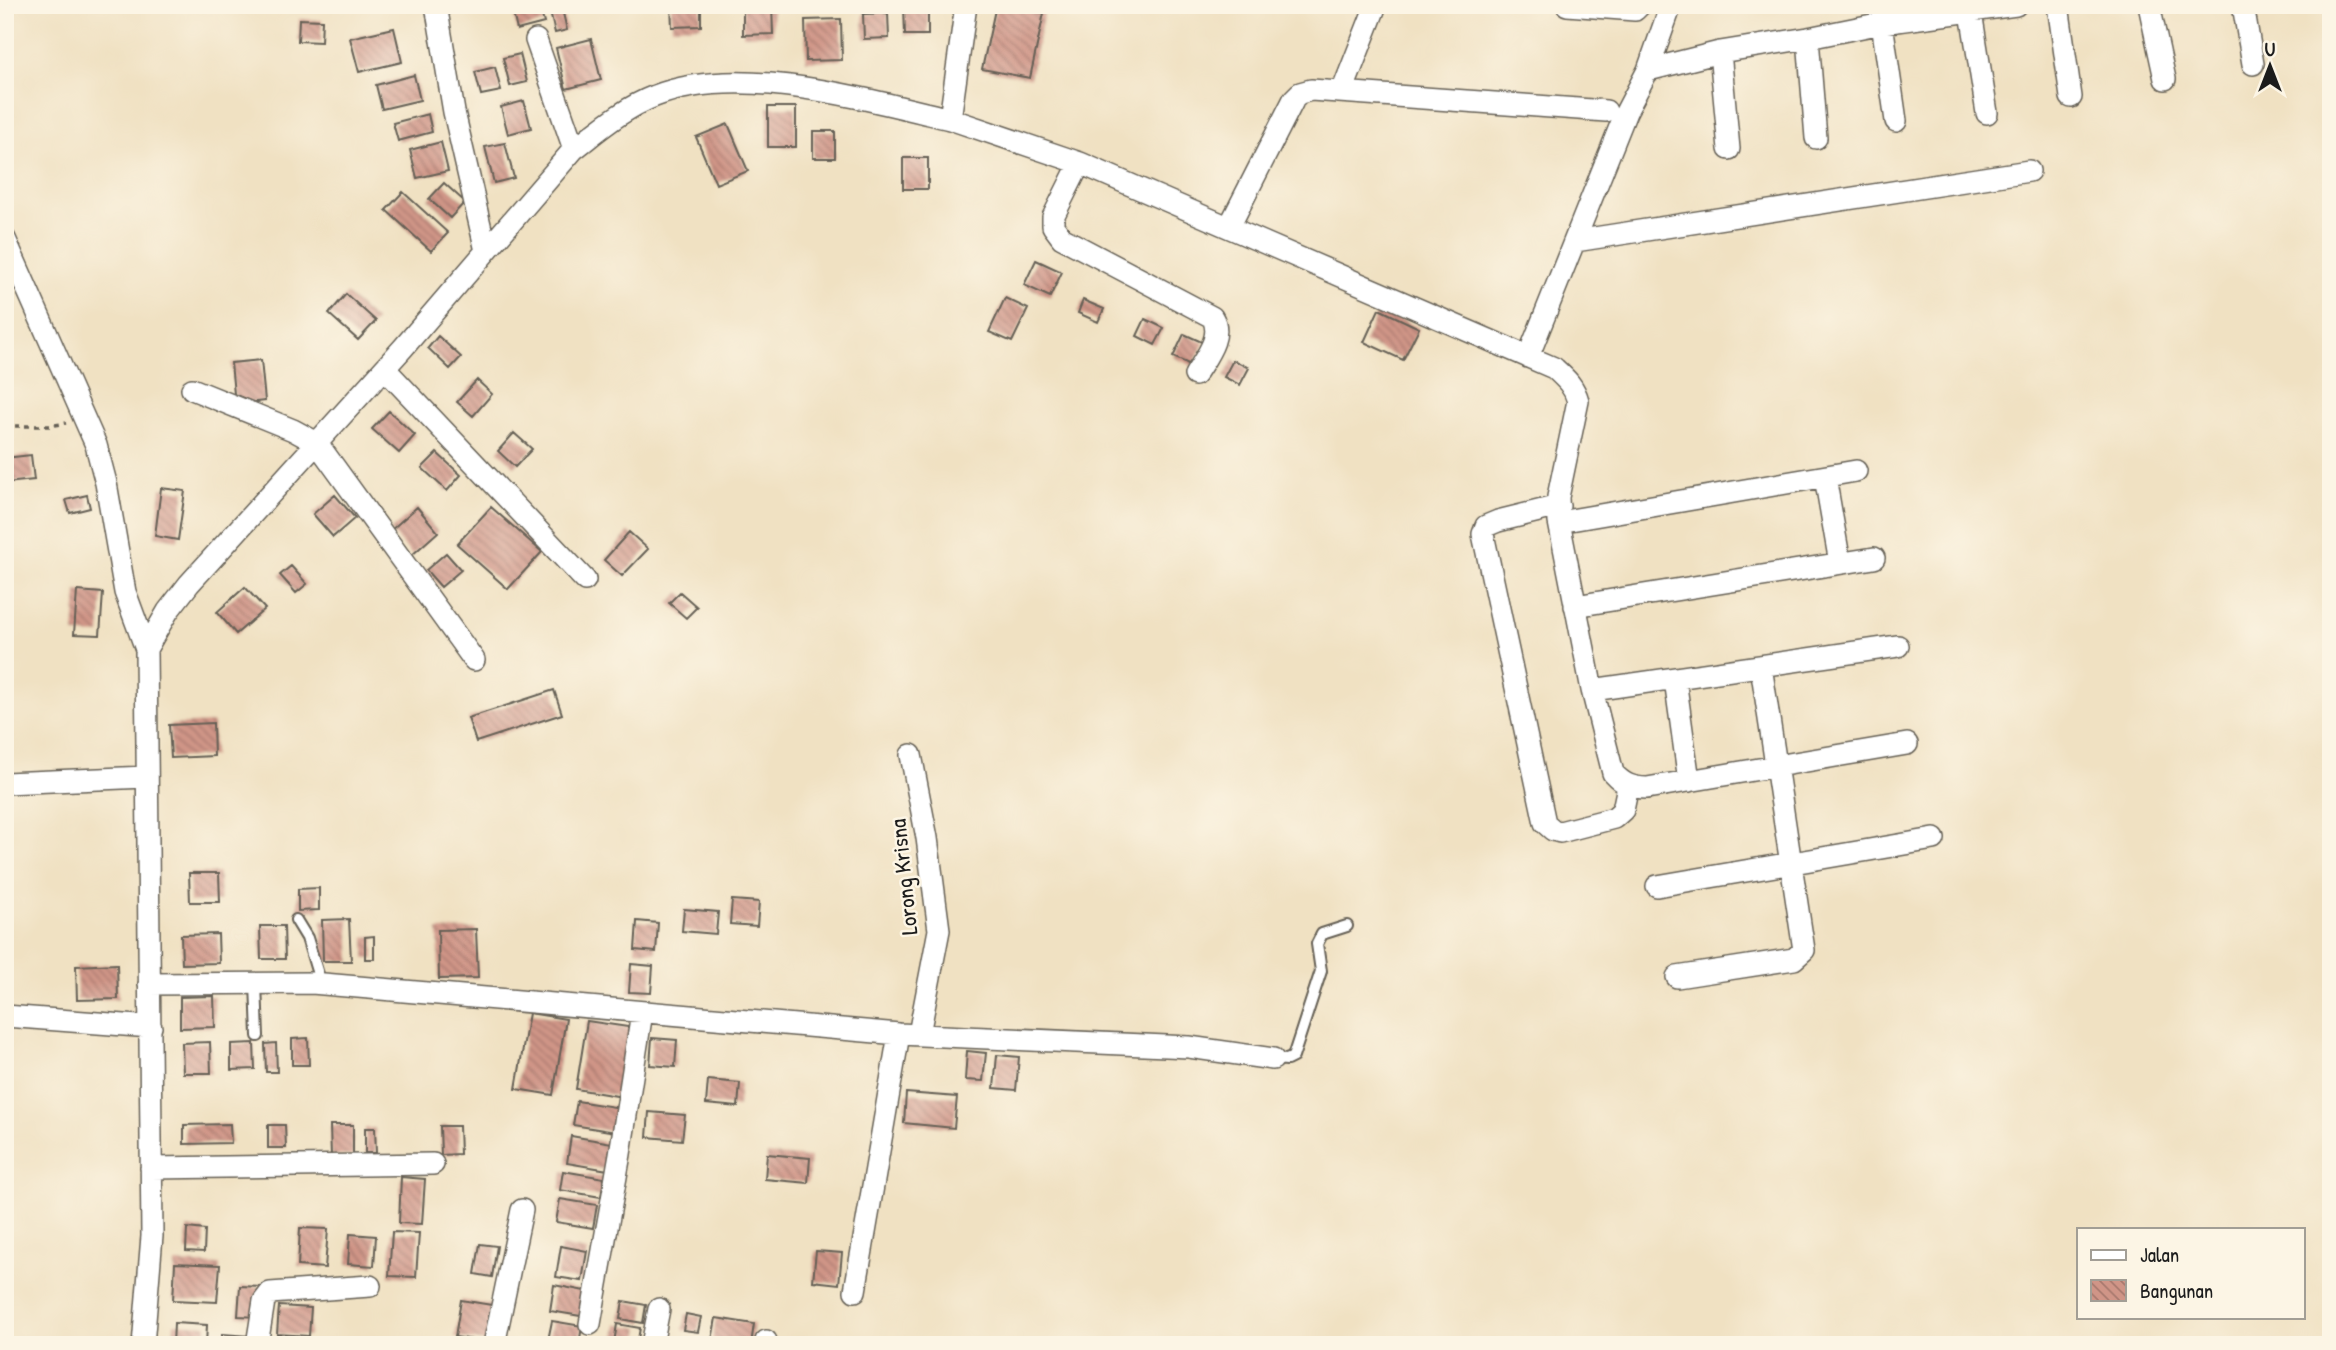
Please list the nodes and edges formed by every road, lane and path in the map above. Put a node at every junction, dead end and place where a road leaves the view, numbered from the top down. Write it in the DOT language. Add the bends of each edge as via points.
graph roads {
  1 [pos="436,5"];
  2 [pos="966,5"];
  3 [pos="1376,5"];
  4 [pos="1567,5"];
  5 [pos="1640,5"];
  6 [pos="1671,5"];
  7 [pos="2016,5"];
  8 [pos="2058,5"];
  9 [pos="2149,5"];
  10 [pos="2244,5"];
  11 [pos="1971,12"];
  12 [pos="1882,23"];
  13 [pos="1808,38"];
  14 [pos="536,40"];
  15 [pos="1720,52"];
  16 [pos="2253,65"];
  17 [pos="1648,70"];
  18 [pos="2165,79"];
  19 [pos="1342,92"];
  20 [pos="2071,97"];
  21 [pos="1606,111"];
  22 [pos="1987,113"];
  23 [pos="950,119"];
  24 [pos="1896,121"];
  25 [pos="1816,138"];
  26 [pos="574,149"];
  27 [pos="1729,149"];
  28 [pos="1080,163"];
  29 [pos="2029,171"];
  30 [pos="1229,227"];
  31 [pos="5,239"];
  32 [pos="1575,241"];
  33 [pos="486,251"];
  34 [pos="1528,357"];
  35 [pos="385,369"];
  36 [pos="1195,375"];
  37 [pos="192,389"];
  38 [pos="86,419"];
  39 [pos="5,426"];
  40 [pos="317,443"];
  41 [pos="1856,471"];
  42 [pos="1825,477"];
  43 [pos="1559,514"];
  44 [pos="1874,558"];
  45 [pos="1840,563"];
  46 [pos="585,580"];
  47 [pos="1575,606"];
  48 [pos="1898,646"];
  49 [pos="146,649"];
  50 [pos="474,660"];
  51 [pos="1761,666"];
  52 [pos="1675,679"];
  53 [pos="1592,690"];
  54 [pos="1907,744"];
  55 [pos="911,755"];
  56 [pos="1777,766"];
  57 [pos="145,777"];
  58 [pos="1689,781"];
  59 [pos="5,783"];
  60 [pos="1628,786"];
  61 [pos="1934,839"];
  62 [pos="1791,863"];
  63 [pos="1657,886"];
  64 [pos="296,920"];
  65 [pos="1347,926"];
  66 [pos="1677,977"];
  67 [pos="256,983"];
  68 [pos="149,984"];
  69 [pos="321,984"];
  70 [pos="642,1012"];
  71 [pos="5,1016"];
  72 [pos="151,1027"];
  73 [pos="909,1034"];
  74 [pos="258,1036"];
  75 [pos="1273,1059"];
  76 [pos="433,1164"];
  77 [pos="151,1168"];
  78 [pos="522,1210"];
  79 [pos="370,1286"];
  80 [pos="855,1291"];
  81 [pos="660,1309"];
  82 [pos="590,1324"];
  83 [pos="143,1345"];
  84 [pos="257,1345"];
  85 [pos="494,1345"];
  86 [pos="652,1345"];
  1 -- 33 [label="street" via="454,113"];
  2 -- 23 [label="street"];
  3 -- 19 [label="street"];
  4 -- 5 [label="street" via="1621,10"];
  6 -- 17 [label="street"];
  7 -- 11 [label="street"];
  8 -- 20 [label="street"];
  9 -- 18 [label="street"];
  10 -- 16 [label="street"];
  11 -- 12 [label="street"];
  11 -- 22 [label="street"];
  12 -- 13 [label="street"];
  12 -- 24 [label="street"];
  13 -- 15 [label="street"];
  13 -- 25 [label="street"];
  14 -- 26 [label="street"];
  15 -- 17 [label="street"];
  15 -- 27 [label="street"];
  17 -- 32 [label="street" via="1626,112"];
  19 -- 21 [label="street"];
  19 -- 30 [label="street" via="1311,90 1294,99"];
  23 -- 26 [label="street" via="780,85 721,83 656,96 608,122"];
  23 -- 28 [label="street"];
  26 -- 33 [label="street"];
  28 -- 30 [label="street"];
  28 -- 36 [label="street" via="1053,217 1056,232 1212,317 1217,336"];
  29 -- 32 [label="street"];
  30 -- 34 [label="street"];
  31 -- 38 [label="street"];
  32 -- 34 [label="street"];
  33 -- 35 [label="street"];
  34 -- 43 [label="street" via="1562,375 1578,401 1558,497"];
  35 -- 40 [label="street"];
  35 -- 46 [label="street"];
  37 -- 40 [label="street"];
  38 -- 39 [label="path" via="50,426"];
  38 -- 49 [label="street" via="102,465 125,592"];
  40 -- 49 [label="street" via="189,584"];
  40 -- 50 [label="street"];
  41 -- 42 [label="street"];
  42 -- 43 [label="street"];
  42 -- 45 [label="street"];
  43 -- 47 [label="street"];
  43 -- 60 [label="street" via="1498,521 1486,526 1483,534 1545,823 1560,832 1614,818 1623,810"];
  44 -- 45 [label="street"];
  45 -- 47 [label="street"];
  47 -- 53 [label="street"];
  48 -- 51 [label="street"];
  49 -- 57 [label="street"];
  51 -- 52 [label="street"];
  51 -- 56 [label="street"];
  52 -- 53 [label="street"];
  52 -- 58 [label="street"];
  53 -- 60 [label="street" via="1613,773"];
  54 -- 56 [label="street"];
  55 -- 73 [label="street, Lorong Krisna" via="939,930"];
  56 -- 58 [label="street"];
  56 -- 62 [label="street"];
  57 -- 59 [label="street"];
  57 -- 68 [label="street"];
  58 -- 60 [label="street" via="1647,788"];
  61 -- 62 [label="street"];
  62 -- 63 [label="street"];
  62 -- 66 [label="street" via="1804,950 1794,958"];
  64 -- 69 [label="lane" via="307,938"];
  65 -- 75 [label="lane" via="1319,938 1321,971 1293,1057"];
  67 -- 68 [label="street"];
  67 -- 69 [label="street"];
  67 -- 74 [label="lane"];
  68 -- 72 [label="street"];
  69 -- 70 [label="street"];
  70 -- 73 [label="street"];
  70 -- 82 [label="street"];
  71 -- 72 [label="street"];
  72 -- 77 [label="street"];
  73 -- 75 [label="street" via="1189,1047"];
  73 -- 80 [label="street, Lorong Krisna"];
  76 -- 77 [label="street"];
  77 -- 83 [label="street" via="152,1236"];
  78 -- 85 [label="street"];
  79 -- 84 [label="street" via="270,1293 264,1301"];
  81 -- 86 [label="street"];
}
